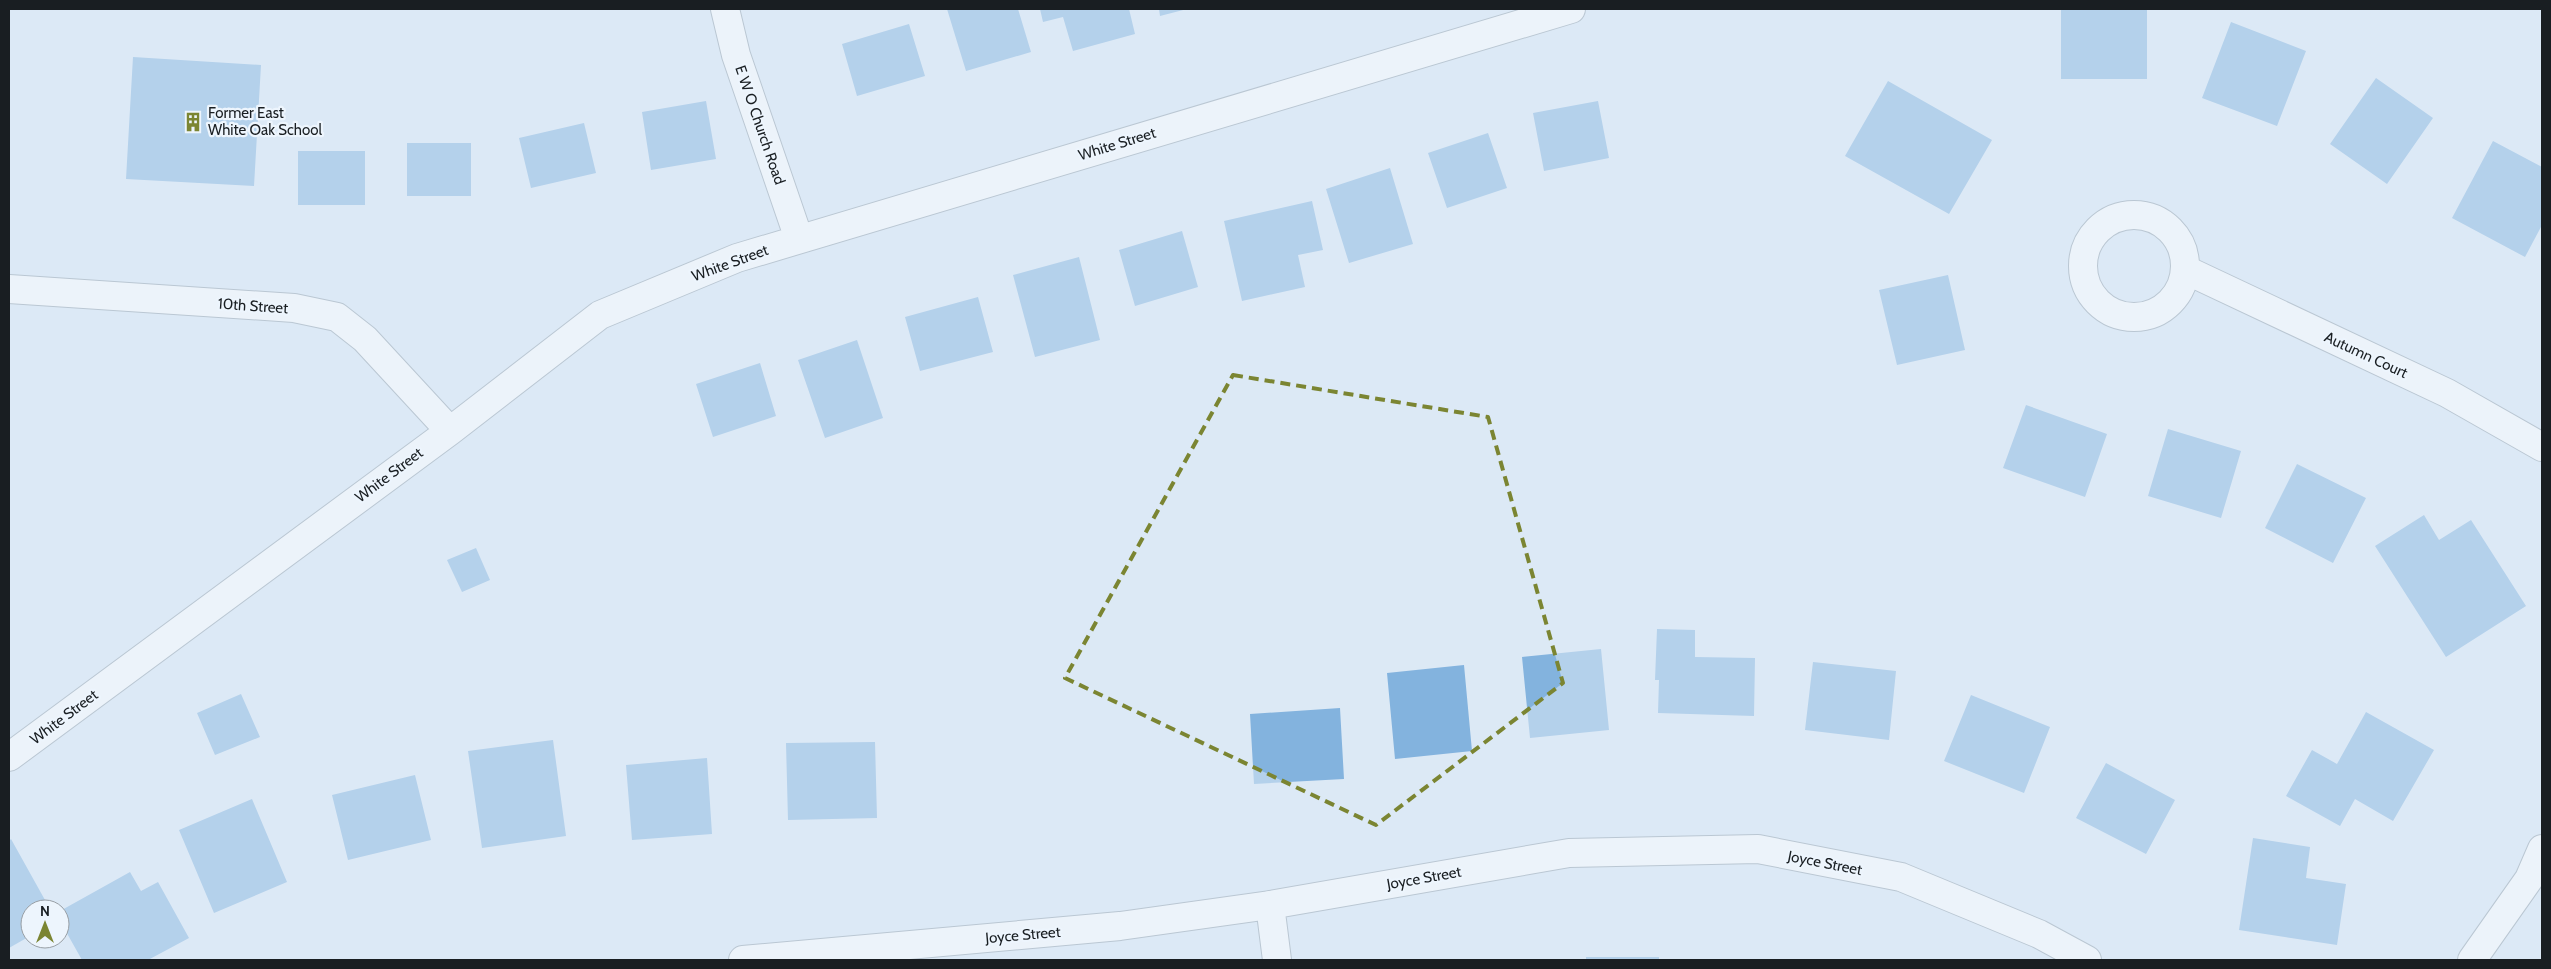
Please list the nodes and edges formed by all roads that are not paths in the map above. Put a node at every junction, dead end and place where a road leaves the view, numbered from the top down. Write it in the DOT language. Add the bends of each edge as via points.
graph roads {
  1 [pos="725,9"];
  2 [pos="1571,9"];
  3 [pos="799,239"];
  4 [pos="2186,270"];
  5 [pos="9,289"];
  6 [pos="450,431"];
  7 [pos="2542,447"];
  8 [pos="9,757"];
  9 [pos="2542,849"];
  10 [pos="1270,904"];
  11 [pos="743,960"];
  12 [pos="1277,960"];
  13 [pos="2087,960"];
  14 [pos="2472,960"];
  1 -- 3 [label="street, E W O Church Road" via="736,55"];
  2 -- 3 [label="street, White Street"];
  3 -- 6 [label="street, White Street" via="738,258 600,315"];
  4 -- 7 [label="street, Autumn Court" via="2447,393"];
  5 -- 6 [label="street, 10th Street" via="294,308 337,317 365,339"];
  6 -- 8 [label="street, White Street"];
  9 -- 14 [label="street" via="2529,879"];
  10 -- 11 [label="street, Joyce Street" via="1120,926"];
  10 -- 12 [label="street"];
  10 -- 13 [label="street, Joyce Street" via="1569,853 1758,849 1901,877 2039,934"];
}
